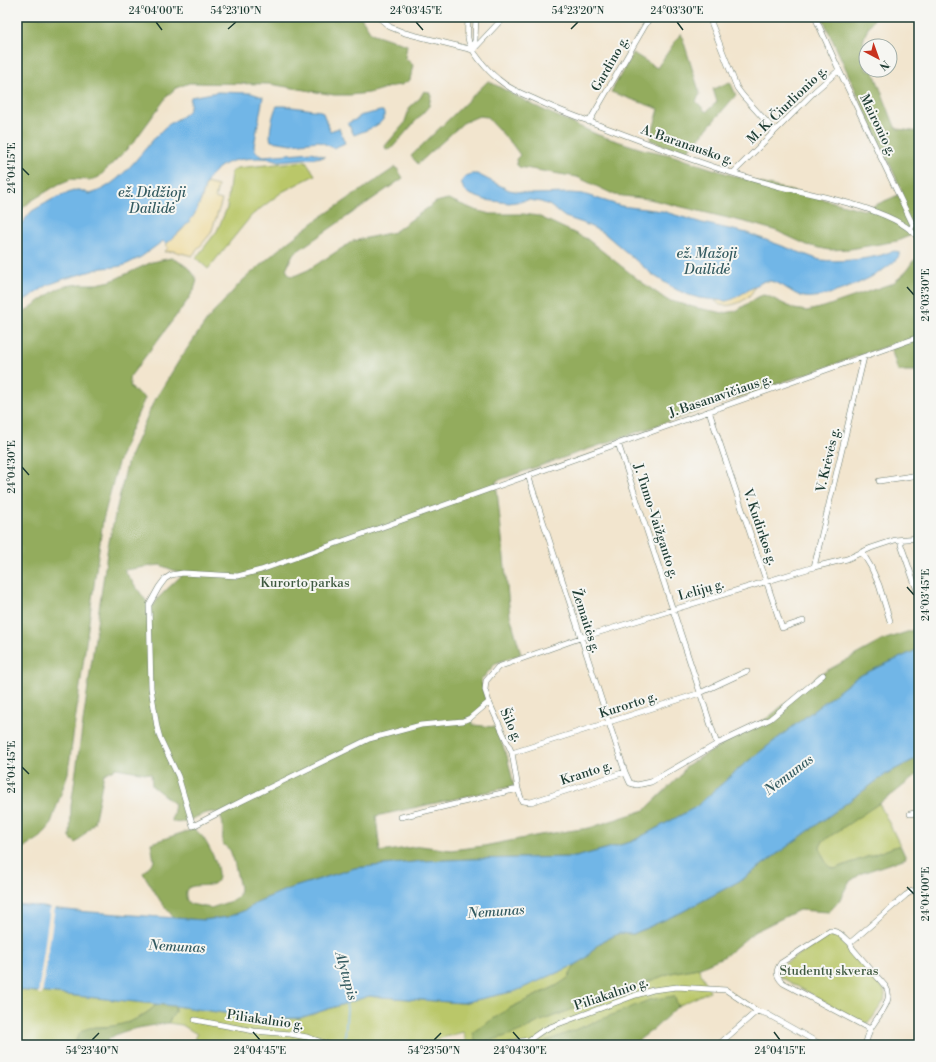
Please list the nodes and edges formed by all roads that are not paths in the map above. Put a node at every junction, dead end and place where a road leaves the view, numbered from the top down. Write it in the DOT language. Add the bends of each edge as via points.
graph roads {
  1 [pos="378,17"];
  2 [pos="468,17"];
  3 [pos="476,17"];
  4 [pos="504,17"];
  5 [pos="650,17"];
  6 [pos="708,17"];
  7 [pos="815,17"];
  8 [pos="473,50"];
  9 [pos="838,70"];
  10 [pos="589,122"];
  11 [pos="775,131"];
  12 [pos="733,173"];
  13 [pos="910,230"];
  14 [pos="919,239"];
  15 [pos="919,337"];
  16 [pos="864,357"];
  17 [pos="709,411"];
  18 [pos="618,442"];
  19 [pos="528,475"];
  20 [pos="919,475"];
  21 [pos="879,481"];
  22 [pos="919,538"];
  23 [pos="901,540"];
  24 [pos="862,552"];
  25 [pos="814,567"];
  26 [pos="767,582"];
  27 [pos="919,596"];
  28 [pos="673,610"];
  29 [pos="803,621"];
  30 [pos="890,621"];
  31 [pos="580,638"];
  32 [pos="747,671"];
  33 [pos="492,673"];
  34 [pos="823,675"];
  35 [pos="700,693"];
  36 [pos="488,702"];
  37 [pos="608,723"];
  38 [pos="717,744"];
  39 [pos="512,753"];
  40 [pos="625,772"];
  41 [pos="518,789"];
  42 [pos="919,812"];
  43 [pos="910,814"];
  44 [pos="401,817"];
  45 [pos="919,890"];
  46 [pos="850,943"];
  47 [pos="757,1011"];
  48 [pos="196,1020"];
  49 [pos="870,1029"];
  50 [pos="330,1045"];
  51 [pos="493,1045"];
  52 [pos="718,1045"];
  53 [pos="822,1045"];
  54 [pos="865,1045"];
  1 -- 8 [label="street" via="390,27 405,33"];
  2 -- 8 [label="street" via="468,40"];
  3 -- 8 [label="street" via="476,40"];
  4 -- 8 [label="street"];
  5 -- 10 [label="street, Gardino g."];
  6 -- 11 [label="street" via="737,88"];
  7 -- 9 [label="street, Maironio g."];
  8 -- 10 [label="street, A. Baranausko g." via="497,79 505,84 566,114"];
  9 -- 11 [label="street, M. K. Čiurlionio g."];
  9 -- 13 [label="street, Maironio g." via="913,225"];
  10 -- 12 [label="street, A. Baranausko g."];
  11 -- 12 [label="street, M. K. Čiurlionio g."];
  12 -- 13 [label="street, A. Baranausko g." via="859,206 900,223"];
  13 -- 14 [label="street"];
  15 -- 16 [label="street, J. Basanavičiaus g."];
  16 -- 17 [label="street, J. Basanavičiaus g."];
  16 -- 25 [label="street, V. Krėvės g."];
  17 -- 18 [label="street, J. Basanavičiaus g."];
  17 -- 26 [label="street, V. Kudirkos g."];
  18 -- 19 [label="street, J. Basanavičiaus g."];
  18 -- 28 [label="street, J. Tumo-Vaižganto g."];
  19 -- 31 [label="street, Žemaitės g."];
  19 -- 36 [label="street, J. Basanavičiaus g." via="261,570 238,576 183,573 171,576 159,587 149,605 151,688 157,726 178,776 193,826 369,740 421,725 463,722"];
  20 -- 21 [label="street"];
  22 -- 23 [label="street, Lelijų g."];
  23 -- 24 [label="street, Lelijų g."];
  23 -- 27 [label="street"];
  24 -- 25 [label="street, Lelijų g." via="847,559"];
  24 -- 30 [label="street" via="880,585"];
  25 -- 26 [label="street, Lelijų g."];
  26 -- 28 [label="street, Lelijų g."];
  26 -- 29 [label="street, V. Kudirkos g." via="782,628"];
  28 -- 31 [label="street, Lelijų g."];
  28 -- 35 [label="street, J. Tumo-Vaižganto g."];
  31 -- 33 [label="street, Lelijų g." via="504,664"];
  31 -- 37 [label="street, Žemaitės g."];
  32 -- 35 [label="street, Kurorto g."];
  33 -- 36 [label="street, Šilo g." via="486,681"];
  34 -- 38 [label="street, Kranto g." via="770,719"];
  35 -- 37 [label="street, Kurorto g."];
  35 -- 38 [label="street, J. Tumo-Vaižganto g."];
  36 -- 39 [label="street, Šilo g."];
  37 -- 39 [label="street, Kurorto g."];
  37 -- 40 [label="street, Žemaitės g."];
  38 -- 40 [label="street, Kranto g." via="651,782 636,785 630,783"];
  39 -- 41 [label="street, Šilo g."];
  40 -- 41 [label="street, Kranto g." via="531,802 522,801"];
  41 -- 44 [label="street"];
  42 -- 43 [label="street"];
  45 -- 46 [label="street" via="912,891"];
  46 -- 49 [label="street" via="889,993 884,1007"];
  46 -- 49 [label="street" via="839,932 830,931 781,963 776,973 784,983"];
  47 -- 51 [label="street, Piliakalnio g." via="726,990 667,988 636,995 550,1027 529,1040"];
  47 -- 52 [label="street"];
  47 -- 53 [label="street, Piliakalnio g."];
  48 -- 50 [label="street, Piliakalnio g." via="254,1031 307,1037"];
  49 -- 54 [label="street"];
}
